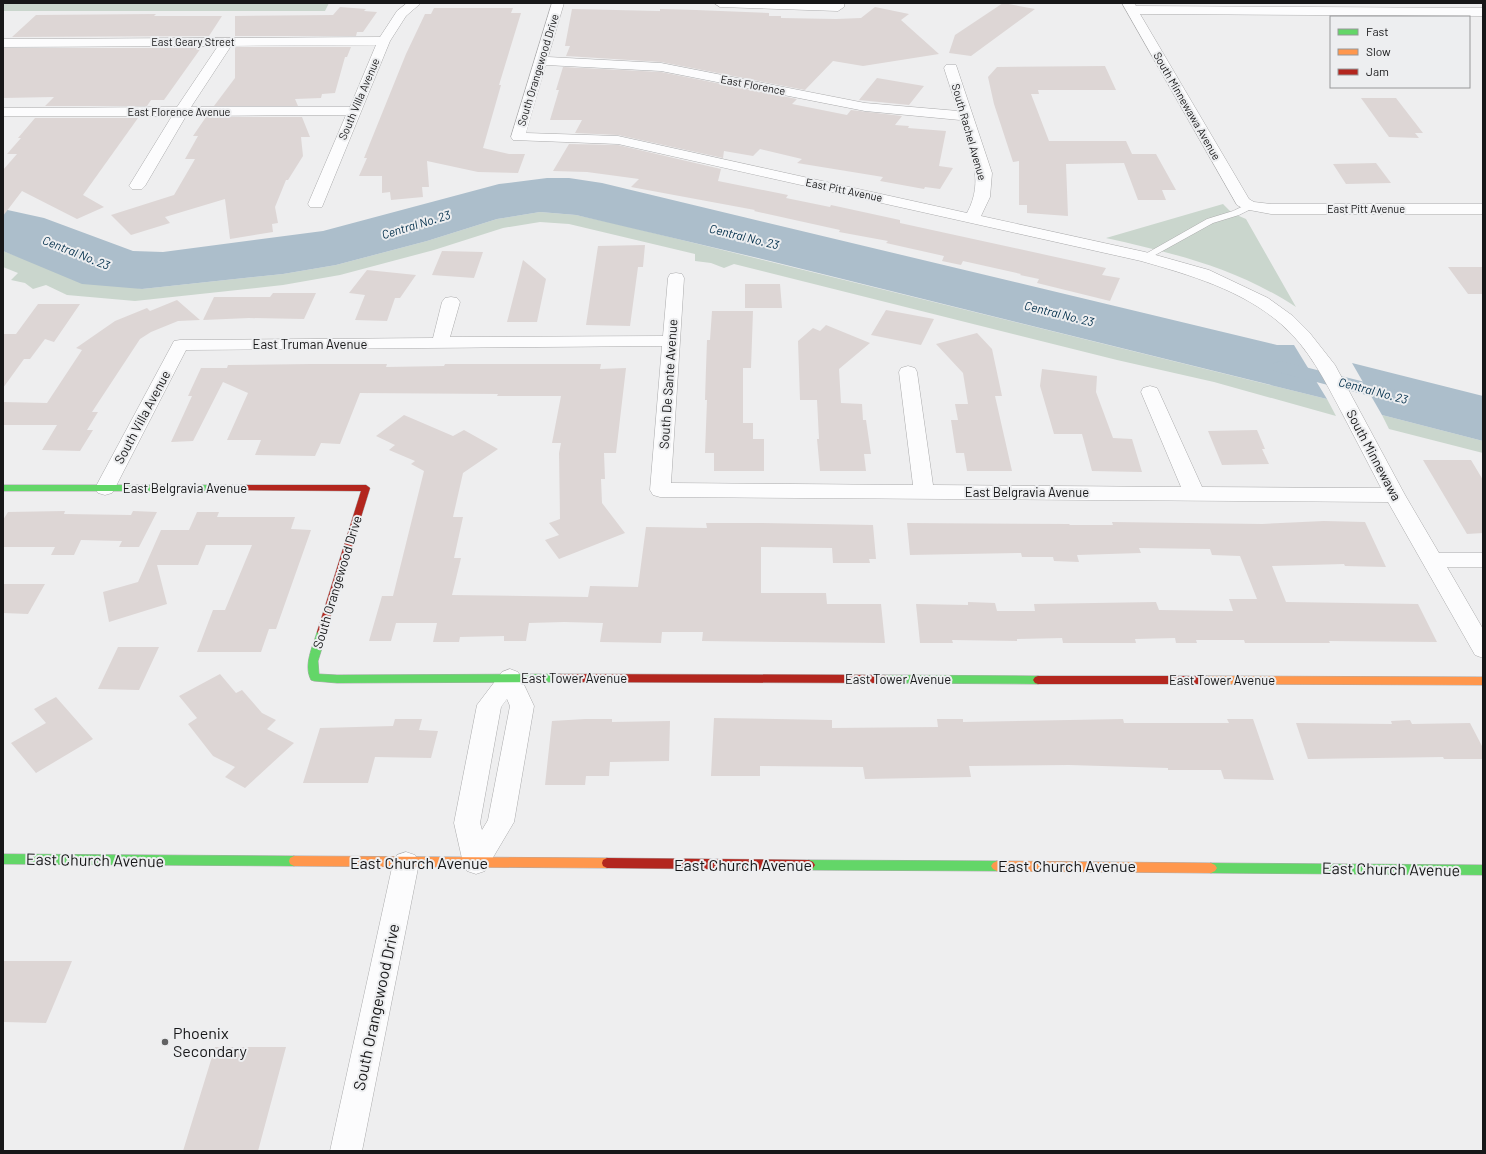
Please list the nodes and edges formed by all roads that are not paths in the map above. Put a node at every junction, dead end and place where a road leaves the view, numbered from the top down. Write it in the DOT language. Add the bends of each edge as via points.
graph roads {
  1 [pos="415,3"];
  2 [pos="558,3"];
  3 [pos="720,3"];
  4 [pos="838,5"];
  5 [pos="1130,7"];
  6 [pos="1483,12"];
  7 [pos="384,41"];
  8 [pos="227,42"];
  9 [pos="3,43"];
  10 [pos="541,61"];
  11 [pos="951,68"];
  12 [pos="354,111"];
  13 [pos="181,112"];
  14 [pos="5,115"];
  15 [pos="965,116"];
  16 [pos="518,137"];
  17 [pos="137,186"];
  18 [pos="316,204"];
  19 [pos="1250,206"];
  20 [pos="1483,209"];
  21 [pos="972,218"];
  22 [pos="1145,257"];
  23 [pos="1168,263"];
  24 [pos="676,278"];
  25 [pos="451,302"];
  26 [pos="671,341"];
  27 [pos="440,343"];
  28 [pos="180,345"];
  29 [pos="908,372"];
  30 [pos="1150,392"];
  31 [pos="3,488"];
  32 [pos="105,488"];
  33 [pos="366,488"];
  34 [pos="660,490"];
  35 [pos="924,492"];
  36 [pos="1194,493"];
  37 [pos="1395,495"];
  38 [pos="1432,560"];
  39 [pos="1483,560"];
  40 [pos="1483,649"];
  41 [pos="314,677"];
  42 [pos="510,678"];
  43 [pos="1483,681"];
  44 [pos="3,859"];
  45 [pos="406,863"];
  46 [pos="476,863"];
  47 [pos="1483,870"];
  48 [pos="346,1151"];
  1 -- 7 [label="street, South Villa Avenue" via="401,14"];
  2 -- 10 [label="street, South Orangewood Drive"];
  3 -- 4 [label="street"];
  5 -- 6 [label="street"];
  5 -- 19 [label="street, South Minnewawa Avenue" via="1196,119 1238,197"];
  7 -- 8 [label="street, East Geary Street"];
  7 -- 12 [label="street, South Villa Avenue"];
  8 -- 9 [label="street, East Geary Street"];
  8 -- 13 [label="street"];
  10 -- 15 [label="street, East Florence" via="661,67 865,107"];
  10 -- 16 [label="street, South Orangewood Drive"];
  11 -- 15 [label="street, South Rachel Avenue"];
  12 -- 13 [label="street, East Florence Avenue"];
  12 -- 18 [label="street, South Villa Avenue"];
  13 -- 14 [label="street, East Florence Avenue"];
  13 -- 17 [label="street"];
  15 -- 21 [label="street, South Rachel Avenue" via="984,173 985,186 979,208"];
  16 -- 21 [label="street, East Pitt Avenue" via="618,140"];
  19 -- 20 [label="street, East Pitt Avenue"];
  19 -- 22 [label="lane" via="1210,221"];
  21 -- 22 [label="street, East Pitt Avenue"];
  22 -- 23 [label="street, East Pitt Avenue"];
  23 -- 37 [label="street, South Minnewawa" via="1235,288 1262,302 1287,320 1326,364"];
  24 -- 26 [label="street, South De Sante Avenue"];
  25 -- 27 [label="street"];
  26 -- 27 [label="street, East Truman Avenue"];
  26 -- 34 [label="street, South De Sante Avenue"];
  27 -- 28 [label="street, East Truman Avenue"];
  28 -- 32 [label="street, South Villa Avenue"];
  29 -- 35 [label="street"];
  30 -- 36 [label="street"];
  31 -- 32 [label="street, East Belgravia Avenue"];
  32 -- 33 [label="street, East Belgravia Avenue"];
  33 -- 41 [label="street, South Orangewood Drive" via="313,661"];
  34 -- 35 [label="street, East Belgravia Avenue"];
  35 -- 36 [label="street, East Belgravia Avenue"];
  36 -- 37 [label="street, East Belgravia Avenue"];
  37 -- 38 [label="street, South Minnewawa"];
  38 -- 39 [label="street"];
  38 -- 40 [label="street, South Minnewawa"];
  41 -- 42 [label="street, East Tower Avenue" via="337,680"];
  42 -- 43 [label="street, East Tower Avenue"];
  42 -- 46 [label="street" via="489,705 467,823"];
  42 -- 46 [label="street" via="522,706 501,822"];
  44 -- 45 [label="street, East Church Avenue"];
  45 -- 46 [label="street, East Church Avenue"];
  45 -- 48 [label="street, South Orangewood Drive"];
  46 -- 47 [label="street, East Church Avenue"];
}
